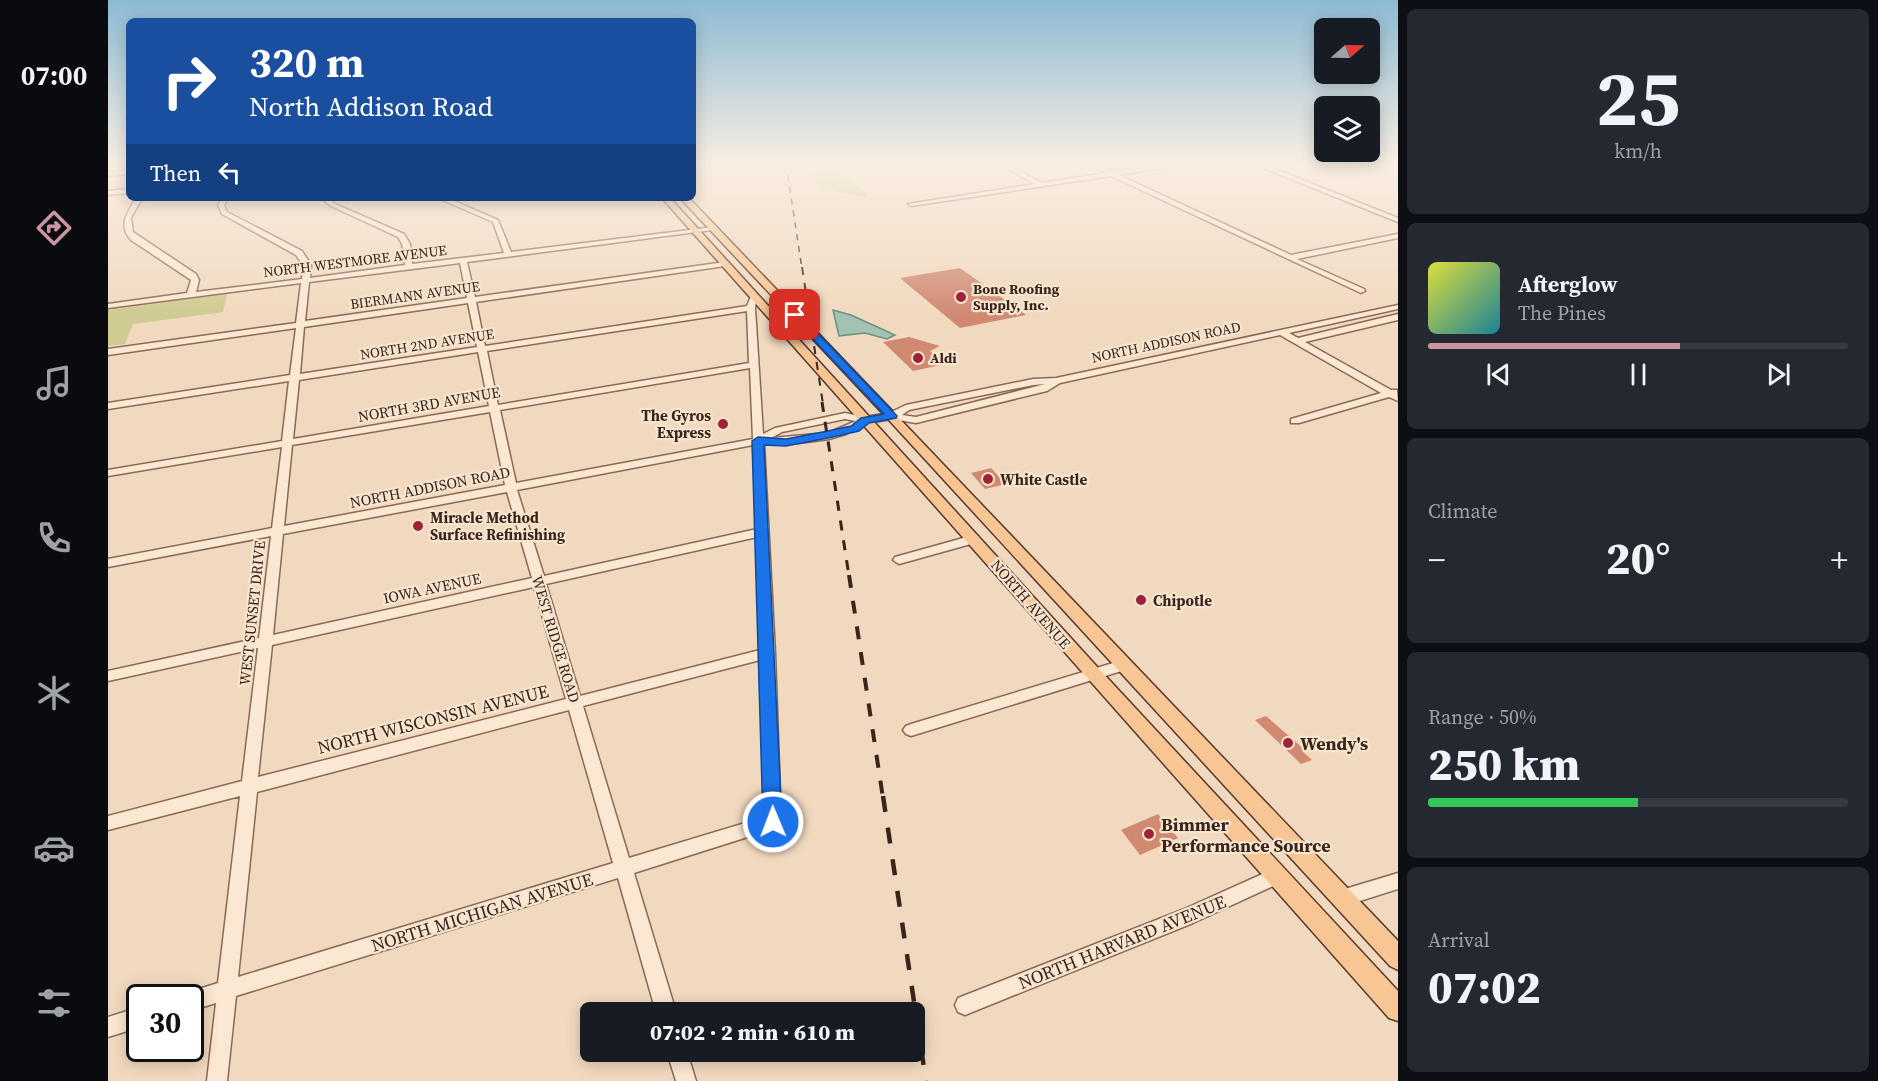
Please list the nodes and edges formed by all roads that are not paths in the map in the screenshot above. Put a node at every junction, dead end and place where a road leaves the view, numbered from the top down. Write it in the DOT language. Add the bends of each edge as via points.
graph roads {
  1 [pos="131,213"];
  2 [pos="225,213"];
  3 [pos="352,213"];
  4 [pos="479,213"];
  5 [pos="680,213"];
  6 [pos="698,213"];
  7 [pos="1194,213"];
  8 [pos="1381,213"];
  9 [pos="1398,220"];
  10 [pos="712,228"];
  11 [pos="695,230"];
  12 [pos="1398,236"];
  13 [pos="509,255"];
  14 [pos="1289,258"];
  15 [pos="463,261"];
  16 [pos="725,264"];
  17 [pos="409,267"];
  18 [pos="304,281"];
  19 [pos="1361,291"];
  20 [pos="191,295"];
  21 [pos="471,301"];
  22 [pos="752,303"];
  23 [pos="108,306"];
  24 [pos="1398,307"];
  25 [pos="1398,317"];
  26 [pos="299,325"];
  27 [pos="1281,332"];
  28 [pos="1298,341"];
  29 [pos="481,350"];
  30 [pos="108,352"];
  31 [pos="754,364"];
  32 [pos="293,378"];
  33 [pos="1056,381"];
  34 [pos="1396,394"];
  35 [pos="108,406"];
  36 [pos="493,408"];
  37 [pos="892,416"];
  38 [pos="865,420"];
  39 [pos="1295,421"];
  40 [pos="758,441"];
  41 [pos="286,443"];
  42 [pos="108,473"];
  43 [pos="510,487"];
  44 [pos="277,532"];
  45 [pos="763,532"];
  46 [pos="974,539"];
  47 [pos="899,560"];
  48 [pos="108,563"];
  49 [pos="539,582"];
  50 [pos="266,642"];
  51 [pos="768,654"];
  52 [pos="1123,665"];
  53 [pos="1094,675"];
  54 [pos="108,676"];
  55 [pos="576,703"];
  56 [pos="911,730"];
  57 [pos="249,787"];
  58 [pos="108,823"];
  59 [pos="624,868"];
  60 [pos="1278,875"];
  61 [pos="1398,881"];
  62 [pos="1341,898"];
  63 [pos="1398,958"];
  64 [pos="227,990"];
  65 [pos="204,997"];
  66 [pos="663,1002"];
  67 [pos="965,1005"];
  68 [pos="1398,1009"];
  69 [pos="126,1021"];
  70 [pos="108,1027"];
  71 [pos="680,1062"];
  72 [pos="217,1081"];
  73 [pos="686,1081"];
  1 -- 20 [label="street" via="126,229 193,276"];
  2 -- 18 [label="street, WEST SUNSET DRIVE" via="303,256 307,265"];
  3 -- 17 [label="street" via="401,236"];
  4 -- 13 [label="street" via="496,221"];
  5 -- 11 [label="main road, NORTH AVENUE"];
  6 -- 10 [label="main road, NORTH AVENUE"];
  7 -- 14 [label="street"];
  8 -- 9 [label="street"];
  10 -- 11 [label="street, NORTH WESTMORE AVENUE"];
  10 -- 37 [label="main road, NORTH AVENUE"];
  11 -- 13 [label="street, NORTH WESTMORE AVENUE"];
  11 -- 16 [label="main road, NORTH AVENUE"];
  12 -- 14 [label="street"];
  13 -- 15 [label="street, NORTH WESTMORE AVENUE"];
  14 -- 19 [label="street"];
  15 -- 17 [label="street, NORTH WESTMORE AVENUE"];
  15 -- 21 [label="street, WEST RIDGE ROAD"];
  16 -- 21 [label="street, BIERMANN AVENUE"];
  16 -- 22 [label="main road, NORTH AVENUE"];
  17 -- 18 [label="street, NORTH WESTMORE AVENUE"];
  18 -- 20 [label="street, NORTH WESTMORE AVENUE"];
  18 -- 26 [label="street, WEST SUNSET DRIVE"];
  20 -- 23 [label="street, NORTH WESTMORE AVENUE"];
  21 -- 26 [label="street, BIERMANN AVENUE"];
  21 -- 29 [label="street, WEST RIDGE ROAD"];
  22 -- 29 [label="street, NORTH 2ND AVENUE"];
  22 -- 31 [label="street"];
  22 -- 38 [label="main road, NORTH AVENUE"];
  24 -- 27 [label="street, NORTH ADDISON ROAD"];
  25 -- 28 [label="street"];
  26 -- 30 [label="street, BIERMANN AVENUE"];
  26 -- 32 [label="street, WEST SUNSET DRIVE"];
  27 -- 28 [label="street"];
  27 -- 33 [label="street, NORTH ADDISON ROAD"];
  28 -- 34 [label="street"];
  29 -- 32 [label="street, NORTH 2ND AVENUE"];
  29 -- 36 [label="street, WEST RIDGE ROAD"];
  31 -- 36 [label="street, NORTH 3RD AVENUE"];
  31 -- 40 [label="street"];
  32 -- 35 [label="street, NORTH 2ND AVENUE"];
  32 -- 41 [label="street, WEST SUNSET DRIVE"];
  33 -- 37 [label="street, NORTH ADDISON ROAD" via="1033,382 906,408"];
  33 -- 37 [label="street, NORTH ADDISON ROAD" via="1044,390 948,414 916,420"];
  34 -- 39 [label="street"];
  36 -- 41 [label="street, NORTH 3RD AVENUE"];
  36 -- 43 [label="street, WEST RIDGE ROAD"];
  37 -- 38 [label="street, NORTH ADDISON ROAD"];
  37 -- 52 [label="main road, NORTH AVENUE"];
  38 -- 40 [label="street, NORTH ADDISON ROAD" via="855,429 828,435 786,442"];
  38 -- 46 [label="main road, NORTH AVENUE"];
  40 -- 43 [label="street, NORTH ADDISON ROAD"];
  40 -- 45 [label="street"];
  41 -- 42 [label="street, NORTH 3RD AVENUE"];
  41 -- 44 [label="street, WEST SUNSET DRIVE"];
  43 -- 44 [label="street, NORTH ADDISON ROAD"];
  43 -- 49 [label="street, WEST RIDGE ROAD"];
  44 -- 48 [label="street, NORTH ADDISON ROAD"];
  44 -- 50 [label="street, WEST SUNSET DRIVE"];
  45 -- 49 [label="street, IOWA AVENUE"];
  45 -- 51 [label="street"];
  46 -- 47 [label="street"];
  46 -- 53 [label="main road, NORTH AVENUE"];
  49 -- 50 [label="street, IOWA AVENUE"];
  49 -- 55 [label="street, WEST RIDGE ROAD"];
  50 -- 54 [label="street, IOWA AVENUE"];
  50 -- 57 [label="street, WEST SUNSET DRIVE"];
  51 -- 55 [label="street, NORTH WISCONSIN AVENUE"];
  51 -- 59 [label="street, NORTH MICHIGAN AVENUE" via="773,822"];
  52 -- 53 [label="street"];
  52 -- 62 [label="main road, NORTH AVENUE"];
  53 -- 56 [label="street"];
  53 -- 60 [label="main road, NORTH AVENUE"];
  55 -- 57 [label="street, NORTH WISCONSIN AVENUE"];
  55 -- 59 [label="street, WEST RIDGE ROAD"];
  57 -- 58 [label="street, NORTH WISCONSIN AVENUE"];
  57 -- 64 [label="street, WEST SUNSET DRIVE"];
  59 -- 64 [label="street, NORTH MICHIGAN AVENUE"];
  59 -- 66 [label="street, WEST RIDGE ROAD"];
  60 -- 67 [label="street, NORTH HARVARD AVENUE" via="1187,917"];
  60 -- 68 [label="main road, NORTH AVENUE"];
  61 -- 62 [label="street"];
  62 -- 63 [label="main road, NORTH AVENUE"];
  64 -- 65 [label="street, NORTH MICHIGAN AVENUE"];
  64 -- 72 [label="street, WEST SUNSET DRIVE"];
  69 -- 70 [label="street"];
  71 -- 73 [label="street"];
}
